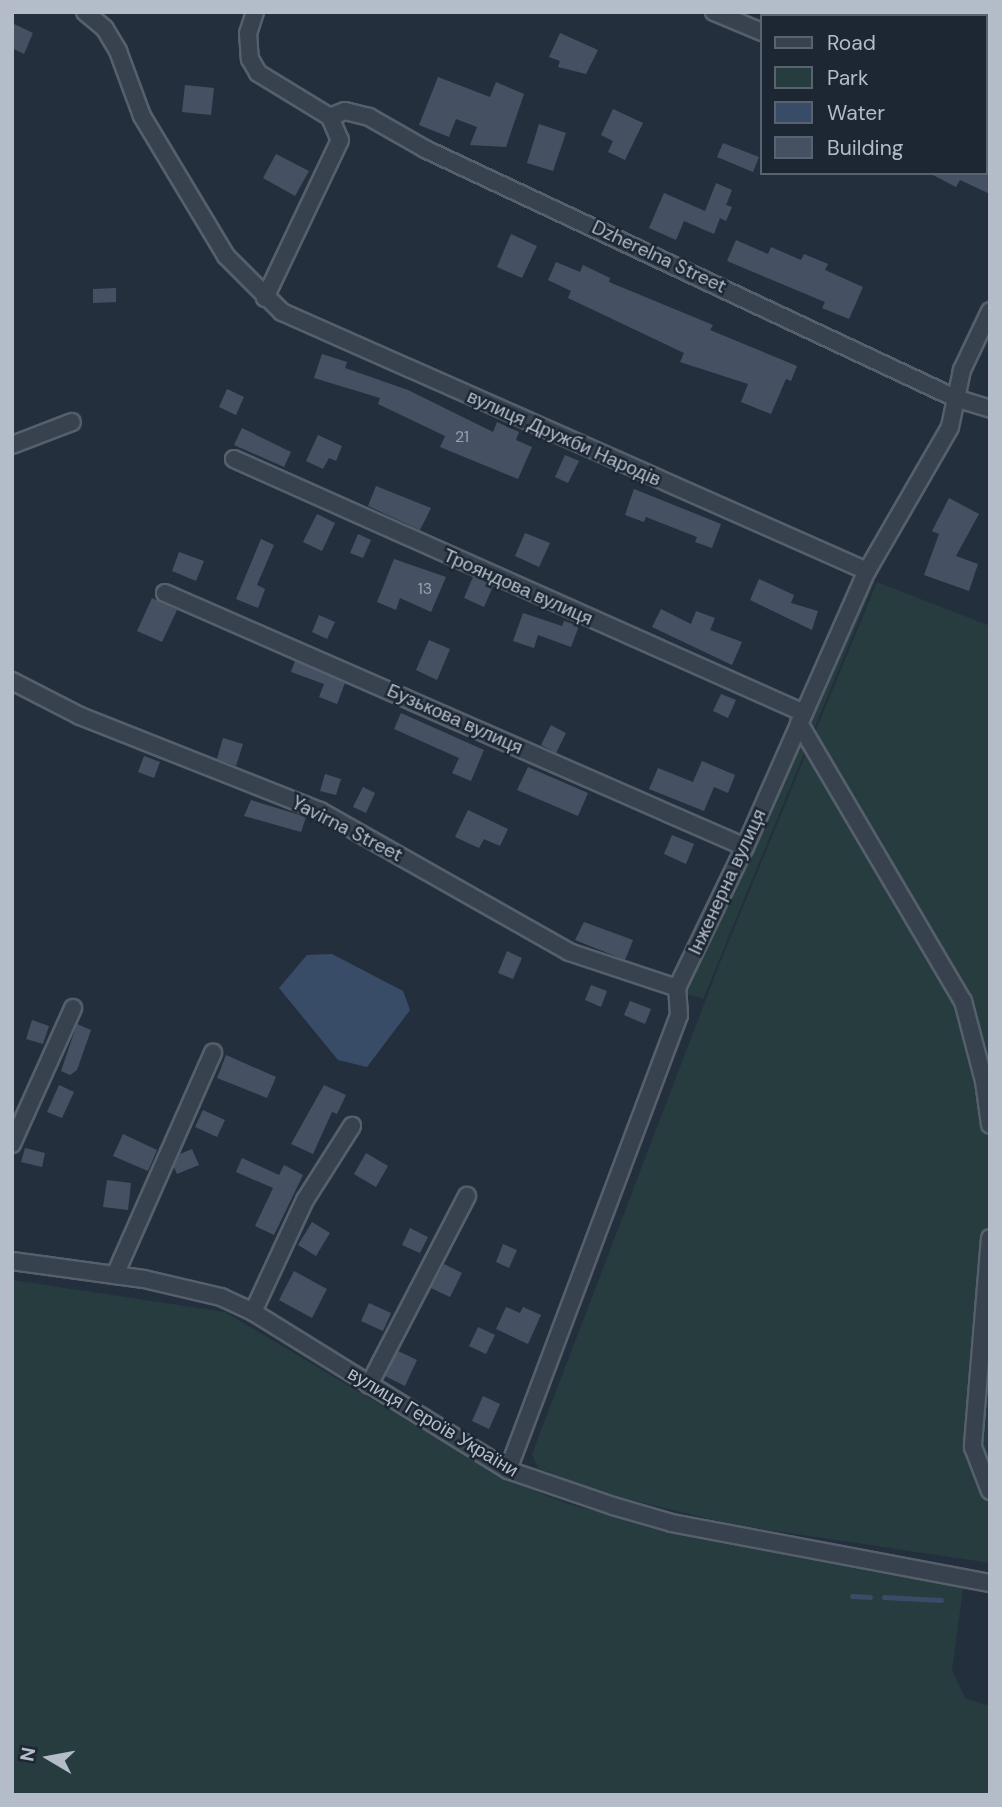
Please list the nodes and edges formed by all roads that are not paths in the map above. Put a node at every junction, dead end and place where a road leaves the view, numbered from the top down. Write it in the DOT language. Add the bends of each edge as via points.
graph roads {
  1 [pos="85,12"];
  2 [pos="255,12"];
  3 [pos="714,12"];
  4 [pos="760,31"];
  5 [pos="330,117"];
  6 [pos="265,298"];
  7 [pos="990,311"];
  8 [pos="955,398"];
  9 [pos="990,409"];
  10 [pos="72,422"];
  11 [pos="12,445"];
  12 [pos="234,459"];
  13 [pos="867,571"];
  14 [pos="165,593"];
  15 [pos="12,681"];
  16 [pos="802,718"];
  17 [pos="745,847"];
  18 [pos="677,988"];
  19 [pos="73,1008"];
  20 [pos="213,1053"];
  21 [pos="990,1125"];
  22 [pos="352,1126"];
  23 [pos="12,1144"];
  24 [pos="467,1196"];
  25 [pos="990,1238"];
  26 [pos="12,1261"];
  27 [pos="115,1275"];
  28 [pos="253,1312"];
  29 [pos="369,1385"];
  30 [pos="508,1470"];
  31 [pos="990,1491"];
  32 [pos="990,1583"];
  1 -- 6 [label="street, вулиця Дружби Народів" via="105,29 118,51 142,116 226,256"];
  2 -- 5 [label="street" via="248,33 250,59 258,73"];
  3 -- 4 [label="street"];
  5 -- 6 [label="street" via="340,140 334,158"];
  5 -- 8 [label="street, Dzherelna Street" via="345,111 369,117 425,149"];
  6 -- 13 [label="street, вулиця Дружби Народів" via="282,312"];
  7 -- 8 [label="street, Інженерна вулиця" via="962,370"];
  8 -- 9 [label="street, Dzherelna Street"];
  8 -- 13 [label="street, Інженерна вулиця" via="950,427"];
  10 -- 11 [label="street"];
  12 -- 16 [label="street, Трояндова вулиця"];
  13 -- 16 [label="street, Інженерна вулиця"];
  14 -- 17 [label="street, Бузькова вулиця"];
  15 -- 18 [label="street, Yavirna Street" via="80,716 320,811 569,952"];
  16 -- 17 [label="street, Інженерна вулиця"];
  16 -- 21 [label="street" via="963,1001"];
  17 -- 18 [label="street, Інженерна вулиця"];
  18 -- 30 [label="street, Інженерна вулиця" via="678,1015"];
  19 -- 23 [label="street"];
  20 -- 27 [label="street"];
  22 -- 28 [label="street" via="305,1200"];
  24 -- 29 [label="street"];
  25 -- 31 [label="street" via="973,1447"];
  26 -- 27 [label="street, вулиця Героїв України"];
  27 -- 28 [label="street, вулиця Героїв України" via="187,1287"];
  28 -- 29 [label="street, вулиця Героїв України"];
  29 -- 30 [label="street, вулиця Героїв України"];
  30 -- 32 [label="street, вулиця Героїв України" via="672,1523"];
}
